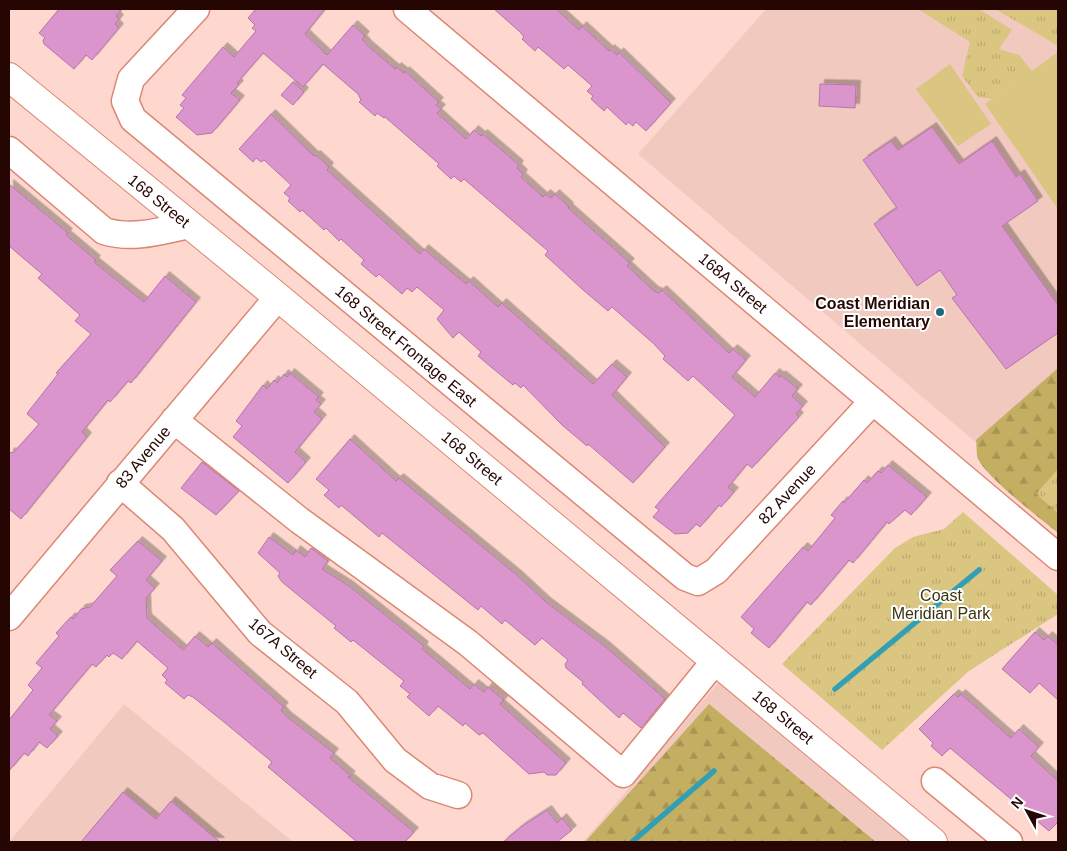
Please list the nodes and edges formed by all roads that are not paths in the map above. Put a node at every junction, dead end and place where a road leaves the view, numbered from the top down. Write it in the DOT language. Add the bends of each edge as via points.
graph roads {
  1 [pos="196,9"];
  2 [pos="407,9"];
  3 [pos="9,78"];
  4 [pos="9,150"];
  5 [pos="189,225"];
  6 [pos="278,297"];
  7 [pos="873,401"];
  8 [pos="174,420"];
  9 [pos="120,483"];
  10 [pos="1058,557"];
  11 [pos="698,582"];
  12 [pos="9,617"];
  13 [pos="715,661"];
  14 [pos="935,781"];
  15 [pos="458,795"];
  16 [pos="933,842"];
  17 [pos="1009,842"];
  1 -- 11 [label="street, 168 Street Frontage East" via="131,79 125,100 133,119 673,568"];
  2 -- 7 [label="street, 168A Street"];
  3 -- 5 [label="main road, 168 Street"];
  4 -- 5 [label="street" via="104,231 119,236"];
  5 -- 6 [label="main road, 168 Street"];
  6 -- 8 [label="street, 83 Avenue"];
  6 -- 13 [label="main road, 168 Street"];
  7 -- 10 [label="street, 168A Street"];
  7 -- 11 [label="street, 82 Avenue" via="716,572"];
  8 -- 9 [label="street, 83 Avenue"];
  8 -- 13 [label="street" via="299,520 468,643 623,774"];
  9 -- 12 [label="street, 83 Avenue"];
  9 -- 15 [label="street, 167A Street" via="173,530 260,633 347,702 395,760 430,786"];
  13 -- 16 [label="main road, 168 Street"];
  14 -- 17 [label="street"];
}
